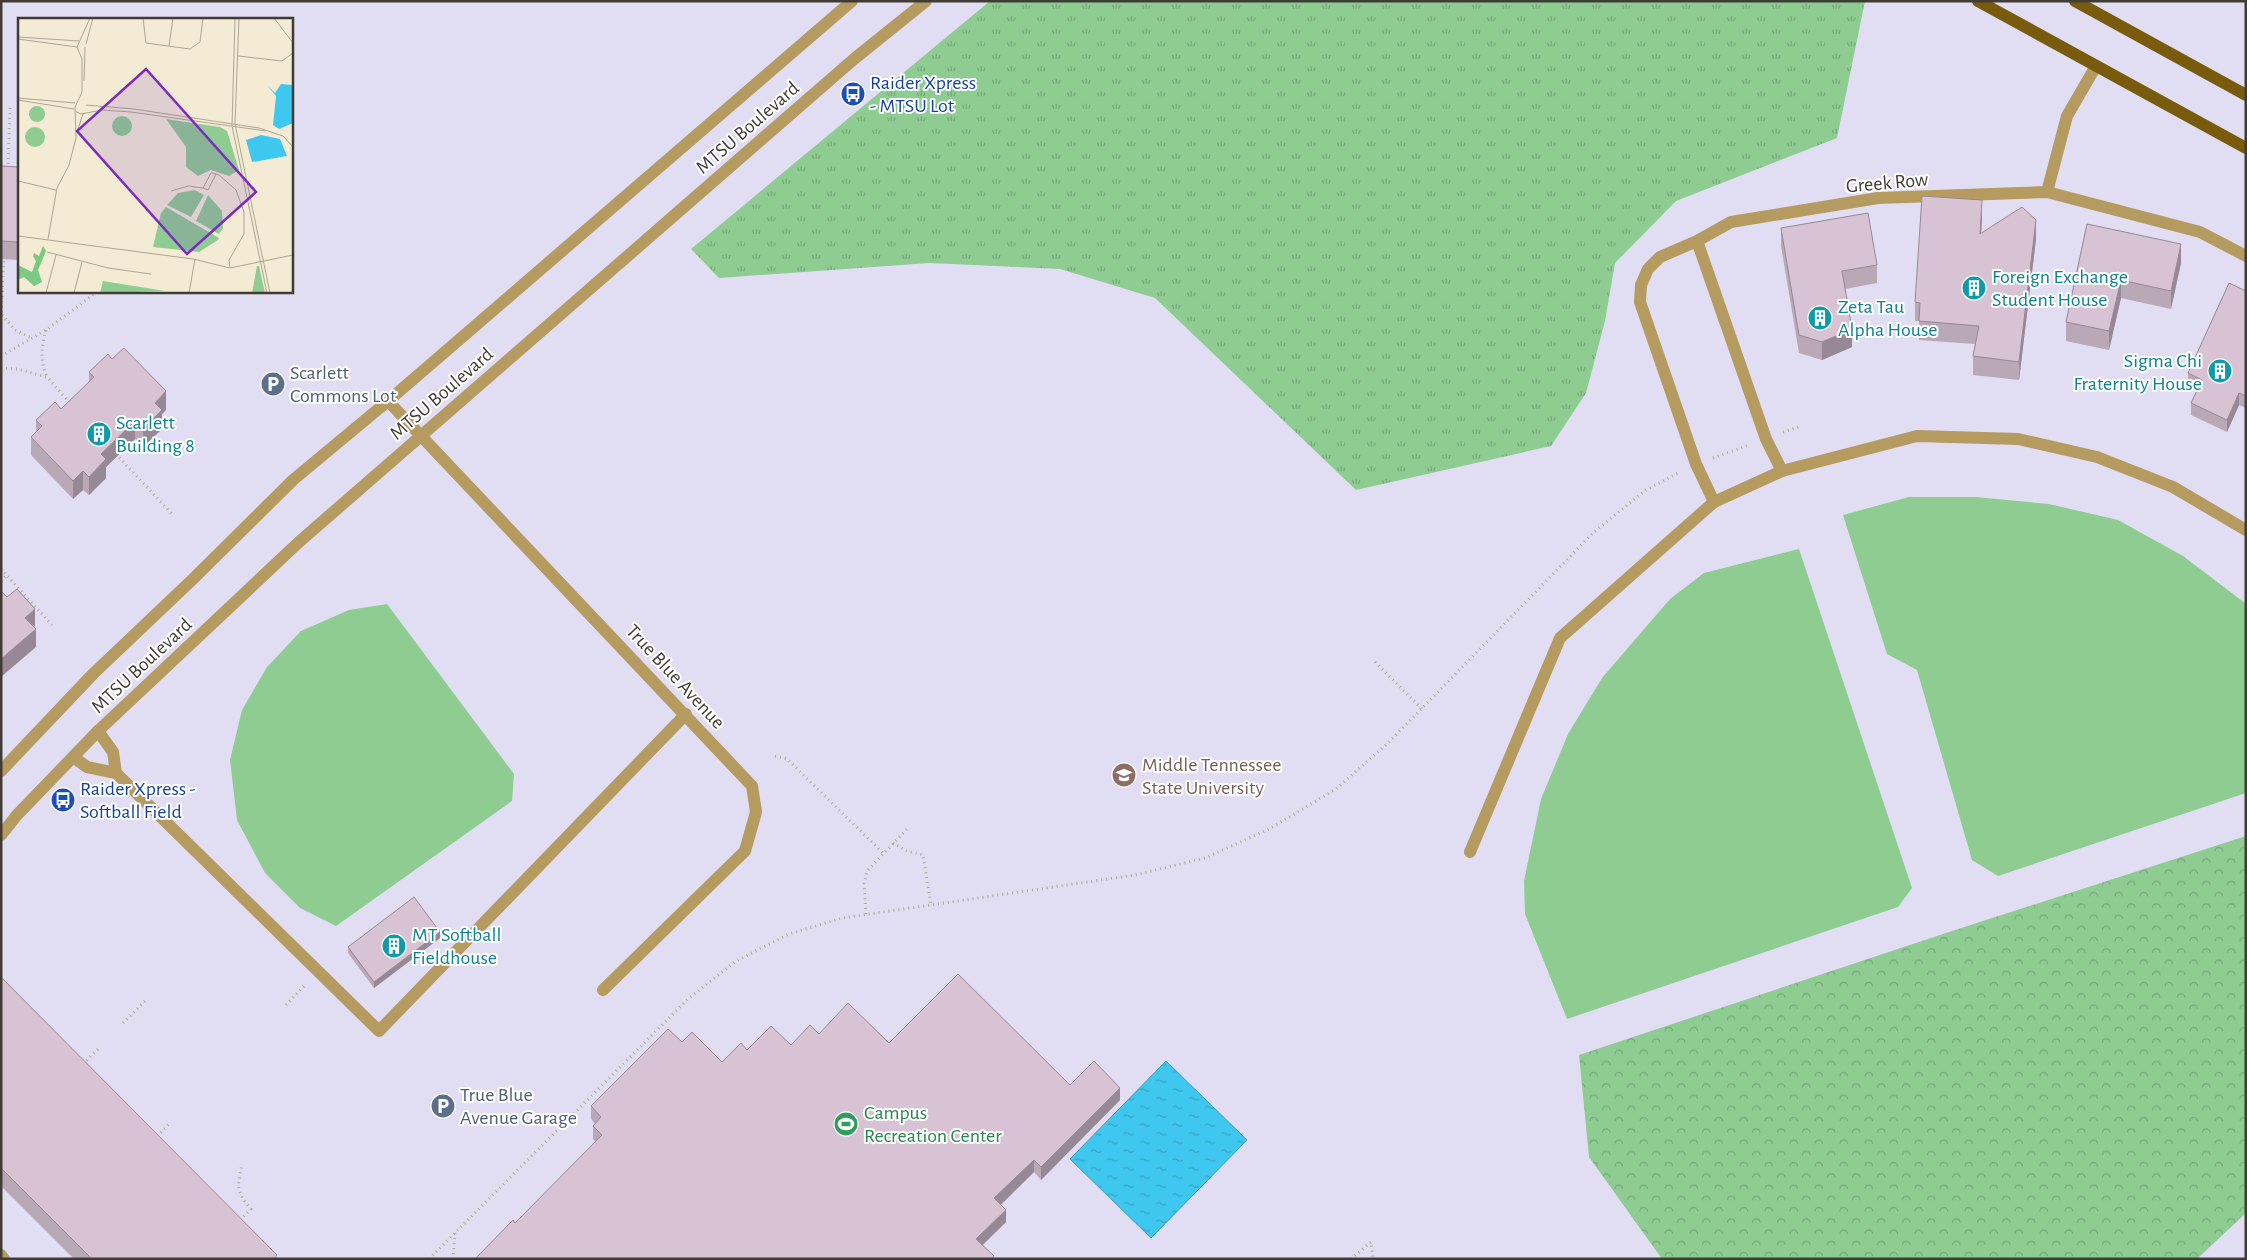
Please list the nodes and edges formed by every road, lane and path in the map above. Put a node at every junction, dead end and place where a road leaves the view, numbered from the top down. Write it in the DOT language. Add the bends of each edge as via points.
graph roads {
  1 [pos="852,1"];
  2 [pos="926,1"];
  3 [pos="1978,1"];
  4 [pos="2075,1"];
  5 [pos="2096,66"];
  6 [pos="2246,95"];
  7 [pos="10,106"];
  8 [pos="2246,148"];
  9 [pos="7,176"];
  10 [pos="2047,192"];
  11 [pos="1697,241"];
  12 [pos="4,255"];
  13 [pos="2246,256"];
  14 [pos="97,292"];
  15 [pos="2,315"];
  16 [pos="46,330"];
  17 [pos="32,338"];
  18 [pos="1,356"];
  19 [pos="1,368"];
  20 [pos="47,377"];
  21 [pos="388,401"];
  22 [pos="76,409"];
  23 [pos="1802,426"];
  24 [pos="422,435"];
  25 [pos="1766,439"];
  26 [pos="116,453"];
  27 [pos="1696,464"];
  28 [pos="1782,471"];
  29 [pos="1714,502"];
  30 [pos="172,514"];
  31 [pos="2246,530"];
  32 [pos="1,569"];
  33 [pos="7,576"];
  34 [pos="1,581"];
  35 [pos="52,625"];
  36 [pos="1375,662"];
  37 [pos="1422,709"];
  38 [pos="686,714"];
  39 [pos="98,731"];
  40 [pos="775,756"];
  41 [pos="73,758"];
  42 [pos="1,771"];
  43 [pos="116,773"];
  44 [pos="908,828"];
  45 [pos="1,835"];
  46 [pos="893,843"];
  47 [pos="1470,852"];
  48 [pos="883,853"];
  49 [pos="931,905"];
  50 [pos="866,914"];
  51 [pos="319,972"];
  52 [pos="603,990"];
  53 [pos="146,1000"];
  54 [pos="286,1004"];
  55 [pos="123,1023"];
  56 [pos="98,1049"];
  57 [pos="81,1066"];
  58 [pos="170,1123"];
  59 [pos="153,1140"];
  60 [pos="242,1165"];
  61 [pos="236,1224"];
  62 [pos="454,1233"];
  63 [pos="1,1254"];
  64 [pos="4,1259"];
  65 [pos="429,1259"];
  66 [pos="453,1259"];
  67 [pos="1351,1259"];
  68 [pos="1373,1259"];
  1 -- 21 [label="street, MTSU Boulevard"];
  2 -- 24 [label="street, MTSU Boulevard" via="854,59"];
  3 -- 5 [label="main road"];
  4 -- 6 [label="main road"];
  5 -- 8 [label="main road"];
  5 -- 10 [label="street" via="2067,116"];
  7 -- 9 [label="path"];
  10 -- 11 [label="street, Greek Row" via="1878,198 1731,222"];
  10 -- 13 [label="street, Greek Row" via="2200,232"];
  11 -- 25 [label="street"];
  11 -- 27 [label="street, Greek Row" via="1660,257 1648,269 1641,285 1640,302"];
  12 -- 15 [label="path"];
  14 -- 16 [label="path"];
  15 -- 17 [label="path" via="15,330"];
  16 -- 17 [label="path"];
  16 -- 20 [label="path" via="42,366"];
  17 -- 18 [label="path"];
  19 -- 20 [label="path"];
  20 -- 22 [label="path"];
  21 -- 24 [label="street, True Blue Avenue"];
  21 -- 42 [label="street, MTSU Boulevard" via="292,480 93,674"];
  23 -- 25 [label="path"];
  24 -- 38 [label="street, True Blue Avenue"];
  24 -- 39 [label="street, MTSU Boulevard" via="299,542"];
  25 -- 27 [label="path"];
  25 -- 28 [label="street"];
  26 -- 30 [label="path"];
  27 -- 29 [label="street, Greek Row"];
  27 -- 37 [label="path" via="1646,490 1594,532"];
  28 -- 29 [label="street"];
  28 -- 31 [label="street" via="1917,436 2018,439 2098,457 2173,487"];
  29 -- 47 [label="street" via="1560,638"];
  32 -- 33 [label="path"];
  33 -- 34 [label="path"];
  33 -- 35 [label="path"];
  36 -- 37 [label="path"];
  37 -- 49 [label="path" via="1336,789 1269,829 1205,858 1135,875"];
  38 -- 51 [label="street" via="379,1031"];
  38 -- 52 [label="street, True Blue Avenue" via="752,786 756,812 745,851"];
  39 -- 41 [label="street, MTSU Boulevard"];
  39 -- 43 [label="street" via="113,752"];
  40 -- 48 [label="path" via="788,759"];
  41 -- 43 [label="street" via="87,767"];
  41 -- 45 [label="street, MTSU Boulevard"];
  43 -- 51 [label="street"];
  44 -- 46 [label="path"];
  46 -- 48 [label="path"];
  46 -- 49 [label="path" via="923,855"];
  48 -- 50 [label="path" via="867,871 864,884"];
  49 -- 50 [label="path"];
  50 -- 62 [label="path" via="789,934 736,961 688,998"];
  51 -- 54 [label="path"];
  53 -- 55 [label="path"];
  56 -- 57 [label="path"];
  58 -- 59 [label="path"];
  60 -- 61 [label="path" via="238,1188 241,1198 251,1209"];
  62 -- 65 [label="path"];
  62 -- 66 [label="path"];
  63 -- 64 [label="street"];
  67 -- 68 [label="path" via="1370,1242"];
}
